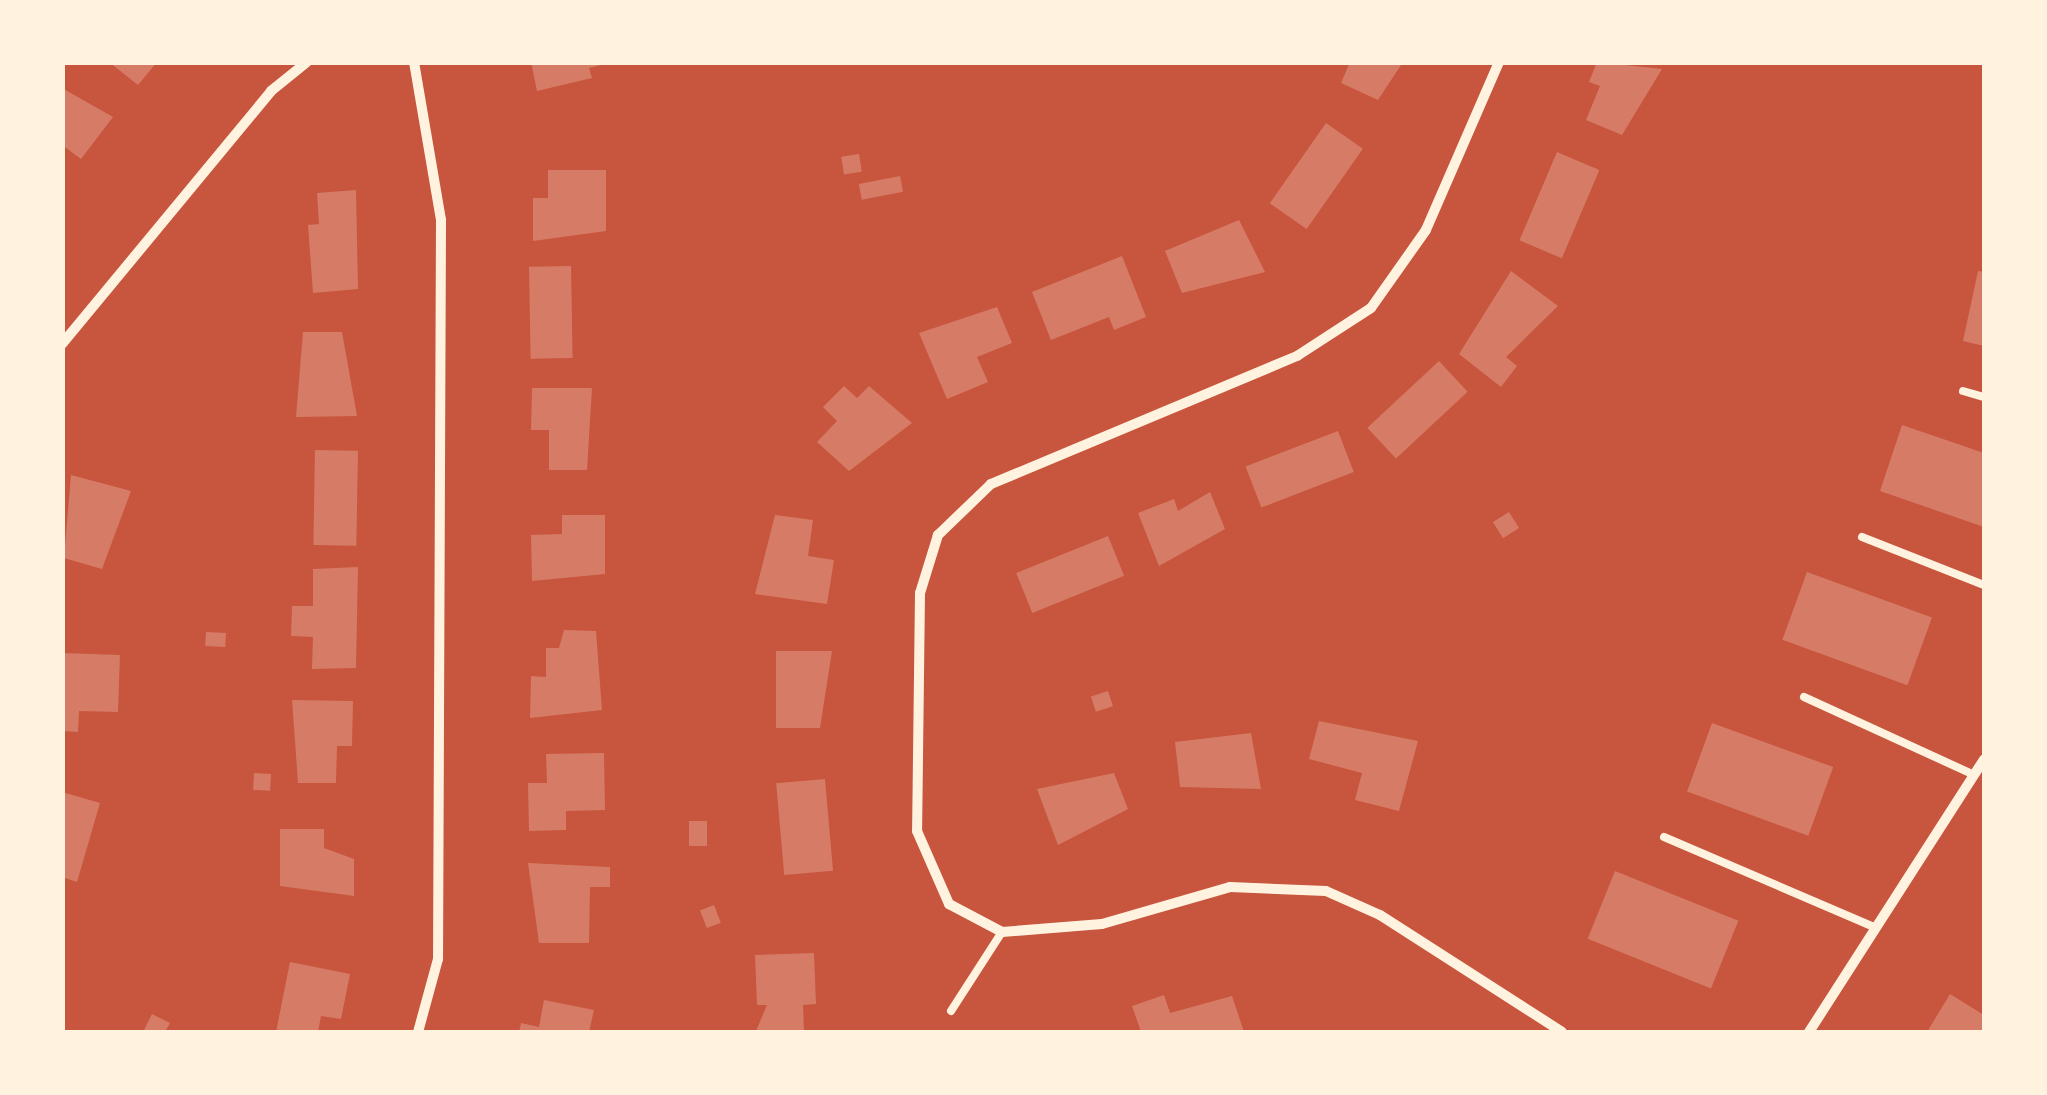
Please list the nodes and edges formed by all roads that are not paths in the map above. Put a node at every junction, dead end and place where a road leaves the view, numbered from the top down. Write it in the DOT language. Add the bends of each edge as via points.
graph roads {
  1 [pos="307,62"];
  2 [pos="414,62"];
  3 [pos="1499,62"];
  4 [pos="62,344"];
  5 [pos="1964,391"];
  6 [pos="1984,397"];
  7 [pos="1862,537"];
  8 [pos="1984,585"];
  9 [pos="1804,696"];
  10 [pos="1984,759"];
  11 [pos="1974,775"];
  12 [pos="1664,838"];
  13 [pos="1876,928"];
  14 [pos="1002,932"];
  15 [pos="951,1011"];
  16 [pos="418,1032"];
  17 [pos="1562,1032"];
  18 [pos="1809,1032"];
  1 -- 4 [label="street" via="271,91"];
  2 -- 16 [label="street" via="441,220 438,959"];
  3 -- 14 [label="street" via="1426,230 1371,308 1297,356 991,484 938,534 920,594 917,832 949,904"];
  5 -- 6 [label="lane"];
  7 -- 8 [label="lane"];
  9 -- 11 [label="lane"];
  10 -- 11 [label="street"];
  11 -- 13 [label="street"];
  12 -- 13 [label="lane"];
  13 -- 18 [label="street"];
  14 -- 15 [label="lane"];
  14 -- 17 [label="street" via="1102,924 1230,886 1326,891"];
}
